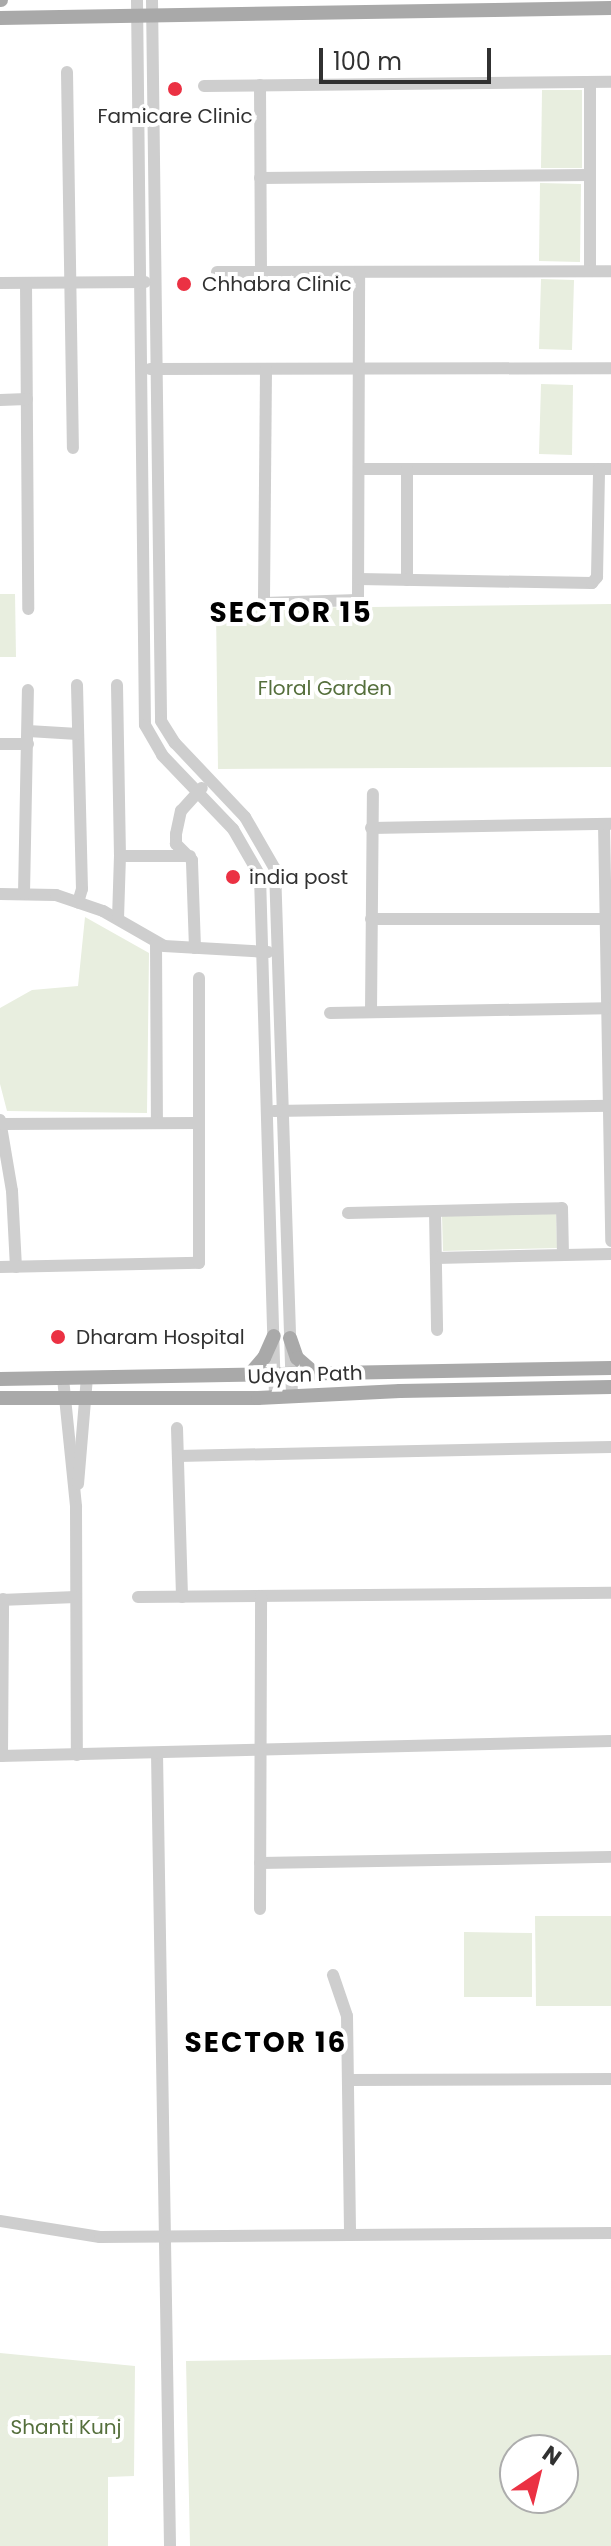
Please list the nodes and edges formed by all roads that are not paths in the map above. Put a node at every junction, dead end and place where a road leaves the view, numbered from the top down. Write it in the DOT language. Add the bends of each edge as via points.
graph roads {
  1 [pos="137,0"];
  2 [pos="611,8"];
  3 [pos="147,10"];
  4 [pos="0,18"];
  5 [pos="67,72"];
  6 [pos="590,82"];
  7 [pos="611,82"];
  8 [pos="260,85"];
  9 [pos="204,86"];
  10 [pos="590,175"];
  11 [pos="260,178"];
  12 [pos="590,271"];
  13 [pos="611,271"];
  14 [pos="217,272"];
  15 [pos="261,272"];
  16 [pos="359,272"];
  17 [pos="140,282"];
  18 [pos="155,282"];
  19 [pos="0,283"];
  20 [pos="26,283"];
  21 [pos="72,283"];
  22 [pos="611,368"];
  23 [pos="141,369"];
  24 [pos="156,369"];
  25 [pos="266,369"];
  26 [pos="359,369"];
  27 [pos="27,399"];
  28 [pos="0,400"];
  29 [pos="73,448"];
  30 [pos="359,469"];
  31 [pos="407,469"];
  32 [pos="605,469"];
  33 [pos="359,579"];
  34 [pos="407,580"];
  35 [pos="28,609"];
  36 [pos="77,685"];
  37 [pos="117,685"];
  38 [pos="28,690"];
  39 [pos="78,734"];
  40 [pos="28,738"];
  41 [pos="0,744"];
  42 [pos="211,781"];
  43 [pos="197,792"];
  44 [pos="373,794"];
  45 [pos="608,824"];
  46 [pos="371,828"];
  47 [pos="120,856"];
  48 [pos="190,856"];
  49 [pos="0,894"];
  50 [pos="24,894"];
  51 [pos="78,902"];
  52 [pos="118,919"];
  53 [pos="371,919"];
  54 [pos="606,919"];
  55 [pos="156,942"];
  56 [pos="195,948"];
  57 [pos="609,951"];
  58 [pos="262,952"];
  59 [pos="277,953"];
  60 [pos="199,978"];
  61 [pos="607,1008"];
  62 [pos="371,1012"];
  63 [pos="330,1013"];
  64 [pos="609,1036"];
  65 [pos="610,1106"];
  66 [pos="282,1111"];
  67 [pos="267,1112"];
  68 [pos="1,1122"];
  69 [pos="157,1123"];
  70 [pos="198,1123"];
  71 [pos="435,1211"];
  72 [pos="348,1213"];
  73 [pos="611,1241"];
  74 [pos="611,1254"];
  75 [pos="563,1255"];
  76 [pos="436,1258"];
  77 [pos="0,1267"];
  78 [pos="16,1267"];
  79 [pos="437,1330"];
  80 [pos="274,1336"];
  81 [pos="290,1338"];
  82 [pos="611,1368"];
  83 [pos="314,1373"];
  84 [pos="275,1374"];
  85 [pos="291,1374"];
  86 [pos="249,1375"];
  87 [pos="87,1377"];
  88 [pos="63,1378"];
  89 [pos="0,1379"];
  90 [pos="611,1387"];
  91 [pos="87,1396"];
  92 [pos="292,1396"];
  93 [pos="62,1397"];
  94 [pos="275,1397"];
  95 [pos="0,1398"];
  96 [pos="177,1428"];
  97 [pos="611,1447"];
  98 [pos="178,1456"];
  99 [pos="76,1507"];
  100 [pos="611,1593"];
  101 [pos="261,1596"];
  102 [pos="76,1597"];
  103 [pos="138,1597"];
  104 [pos="182,1597"];
  105 [pos="2,1600"];
  106 [pos="611,1741"];
  107 [pos="259,1751"];
  108 [pos="157,1753"];
  109 [pos="77,1755"];
  110 [pos="1,1756"];
  111 [pos="611,1857"];
  112 [pos="260,1863"];
  113 [pos="260,1909"];
  114 [pos="333,1975"];
  115 [pos="611,2079"];
  116 [pos="348,2080"];
  117 [pos="0,2221"];
  118 [pos="611,2233"];
  119 [pos="350,2235"];
  120 [pos="166,2236"];
  121 [pos="170,2546"];
  1 -- 3 [label="street"];
  2 -- 3 [label="main road"];
  3 -- 4 [label="main road"];
  3 -- 17 [label="street"];
  3 -- 18 [label="street"];
  5 -- 21 [label="street"];
  6 -- 7 [label="street"];
  6 -- 8 [label="street"];
  6 -- 10 [label="street"];
  8 -- 9 [label="street"];
  8 -- 11 [label="street"];
  10 -- 11 [label="street"];
  10 -- 12 [label="street"];
  11 -- 15 [label="street"];
  12 -- 13 [label="street"];
  12 -- 16 [label="street"];
  14 -- 15 [label="street"];
  15 -- 16 [label="street"];
  16 -- 26 [label="street"];
  17 -- 18 [label="street"];
  17 -- 21 [label="street"];
  17 -- 23 [label="street"];
  18 -- 24 [label="street"];
  19 -- 20 [label="street"];
  20 -- 21 [label="street"];
  20 -- 27 [label="street"];
  21 -- 29 [label="street"];
  22 -- 26 [label="street"];
  23 -- 24 [label="street"];
  23 -- 43 [label="street" via="145,725 162,755"];
  24 -- 25 [label="street"];
  24 -- 42 [label="street" via="161,721"];
  25 -- 26 [label="street"];
  25 -- 33 [label="street" via="264,603 358,600"];
  26 -- 30 [label="street"];
  27 -- 28 [label="street"];
  27 -- 35 [label="street"];
  30 -- 31 [label="street"];
  30 -- 33 [label="street"];
  31 -- 32 [label="street"];
  31 -- 34 [label="street"];
  32 -- 34 [label="street" via="597,577 592,583"];
  33 -- 34 [label="street"];
  36 -- 39 [label="street"];
  37 -- 47 [label="street"];
  38 -- 40 [label="street"];
  39 -- 40 [label="street"];
  39 -- 51 [label="street"];
  40 -- 41 [label="street"];
  40 -- 50 [label="street"];
  42 -- 43 [label="street"];
  42 -- 59 [label="street" via="245,817 275,869"];
  43 -- 48 [label="street" via="181,811 177,826 176,844"];
  43 -- 58 [label="street" via="233,829 260,876"];
  44 -- 46 [label="street"];
  45 -- 46 [label="street"];
  45 -- 54 [label="street"];
  46 -- 53 [label="street"];
  47 -- 48 [label="street"];
  47 -- 52 [label="street"];
  48 -- 56 [label="street"];
  49 -- 50 [label="street"];
  50 -- 51 [label="street"];
  51 -- 52 [label="street"];
  52 -- 55 [label="street"];
  53 -- 54 [label="street"];
  53 -- 62 [label="street"];
  54 -- 57 [label="street"];
  55 -- 56 [label="street"];
  55 -- 69 [label="street"];
  56 -- 58 [label="street"];
  57 -- 61 [label="street"];
  58 -- 59 [label="street"];
  58 -- 67 [label="street"];
  59 -- 66 [label="street"];
  60 -- 70 [label="street"];
  61 -- 62 [label="street"];
  61 -- 64 [label="street"];
  62 -- 63 [label="street"];
  64 -- 65 [label="street"];
  65 -- 66 [label="street"];
  65 -- 73 [label="street"];
  66 -- 67 [label="street"];
  66 -- 81 [label="street"];
  67 -- 80 [label="street"];
  68 -- 69 [label="street"];
  68 -- 78 [label="street"];
  69 -- 70 [label="street"];
  70 -- 78 [label="street" via="199,1263"];
  71 -- 72 [label="street"];
  71 -- 75 [label="street" via="562,1208"];
  71 -- 76 [label="street"];
  74 -- 75 [label="street"];
  75 -- 76 [label="street"];
  76 -- 79 [label="street"];
  77 -- 78 [label="street"];
  80 -- 84 [label="street"];
  80 -- 86 [label="main road"];
  81 -- 83 [label="main road" via="297,1358"];
  81 -- 85 [label="street"];
  82 -- 83 [label="main road, Udyan Path"];
  83 -- 85 [label="main road, Udyan Path"];
  84 -- 85 [label="main road, Udyan Path"];
  84 -- 86 [label="main road, Udyan Path"];
  84 -- 94 [label="street"];
  85 -- 92 [label="street"];
  86 -- 87 [label="main road, Udyan Path"];
  87 -- 88 [label="main road, Udyan Path"];
  87 -- 91 [label="street"];
  88 -- 89 [label="main road, Udyan Path"];
  88 -- 93 [label="street"];
  90 -- 92 [label="main road, Udyan Path"];
  91 -- 93 [label="main road, Udyan Path"];
  91 -- 94 [label="main road, Udyan Path"];
  91 -- 99 [label="street"];
  92 -- 94 [label="main road, Udyan Path"];
  93 -- 95 [label="main road, Udyan Path"];
  93 -- 99 [label="street"];
  96 -- 98 [label="street"];
  97 -- 98 [label="street"];
  98 -- 104 [label="street"];
  99 -- 102 [label="street"];
  100 -- 101 [label="street"];
  101 -- 104 [label="street"];
  101 -- 107 [label="street"];
  102 -- 105 [label="street"];
  102 -- 109 [label="street"];
  103 -- 104 [label="street"];
  105 -- 110 [label="street"];
  106 -- 107 [label="street"];
  107 -- 108 [label="street"];
  107 -- 112 [label="street"];
  108 -- 109 [label="street"];
  108 -- 120 [label="street"];
  109 -- 110 [label="street"];
  111 -- 112 [label="street"];
  112 -- 113 [label="street"];
  114 -- 116 [label="street" via="347,2016"];
  115 -- 116 [label="street"];
  116 -- 119 [label="street"];
  117 -- 120 [label="street" via="100,2237"];
  118 -- 119 [label="street"];
  119 -- 120 [label="street"];
  120 -- 121 [label="street"];
}
